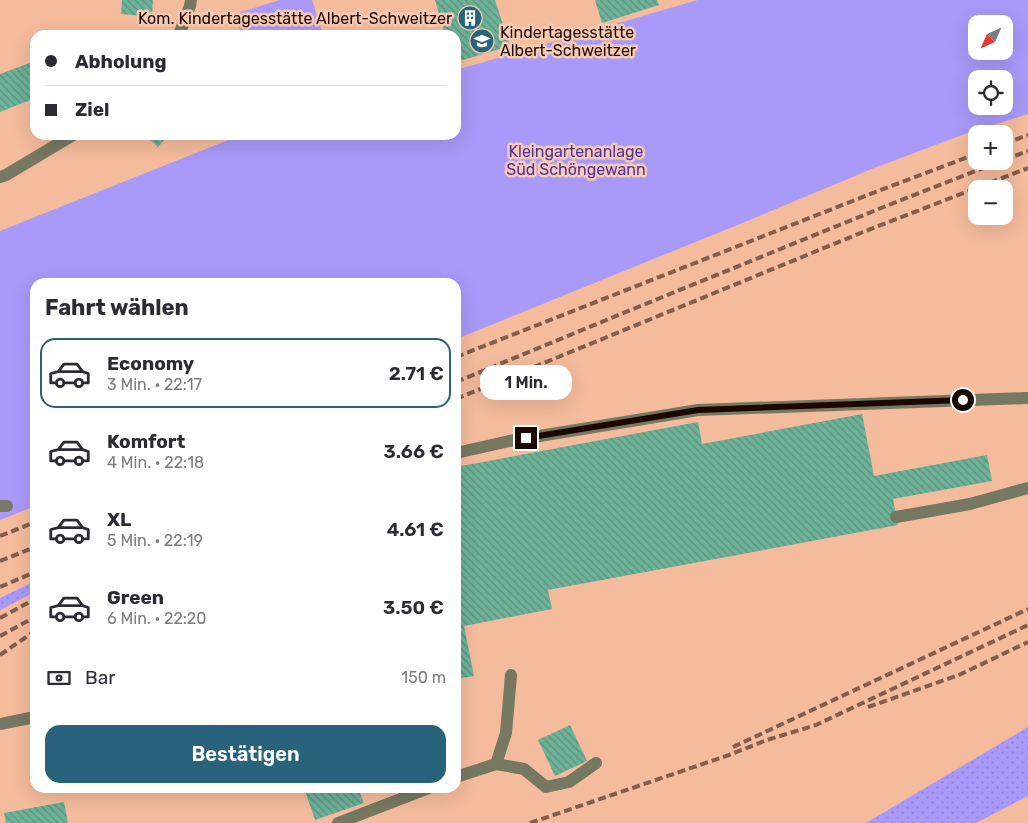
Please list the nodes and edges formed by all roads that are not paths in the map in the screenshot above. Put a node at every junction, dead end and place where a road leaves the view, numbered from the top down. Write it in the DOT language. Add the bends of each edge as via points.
graph roads {
  1 [pos="191,0"];
  2 [pos="181,30"];
  3 [pos="65,140"];
  4 [pos="0,177"];
  5 [pos="1028,398"];
  6 [pos="461,452"];
  7 [pos="1028,488"];
  8 [pos="896,518"];
  9 [pos="511,675"];
  10 [pos="30,718"];
  11 [pos="0,724"];
  12 [pos="596,763"];
  13 [pos="496,764"];
  14 [pos="461,775"];
  15 [pos="417,793"];
  16 [pos="338,823"];
  1 -- 2 [label="street"];
  3 -- 4 [label="street"];
  5 -- 6 [label="street" via="698,410"];
  7 -- 8 [label="street" via="970,504"];
  9 -- 13 [label="street" via="506,733"];
  10 -- 11 [label="street"];
  12 -- 13 [label="street" via="569,782 546,787 524,770"];
  13 -- 14 [label="street"];
  15 -- 16 [label="street"];
}
